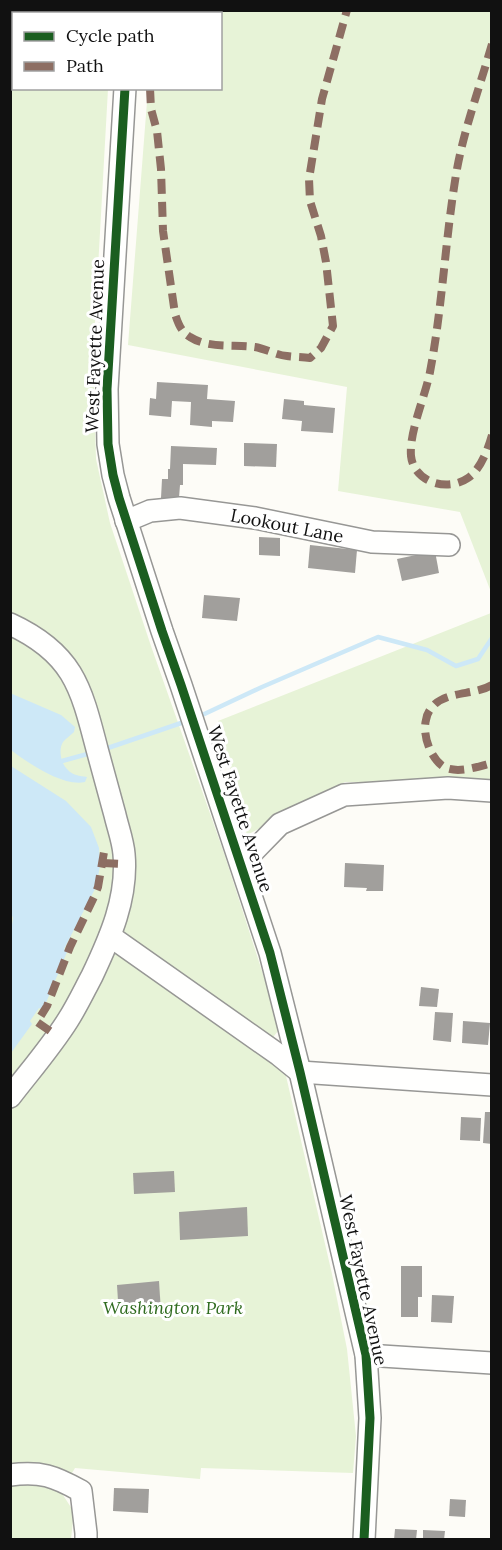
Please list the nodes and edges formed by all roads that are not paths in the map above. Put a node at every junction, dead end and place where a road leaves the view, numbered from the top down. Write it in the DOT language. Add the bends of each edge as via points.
graph roads {
  1 [pos="125,90"];
  2 [pos="126,521"];
  3 [pos="449,545"];
  4 [pos="10,624"];
  5 [pos="492,790"];
  6 [pos="241,864"];
  7 [pos="110,936"];
  8 [pos="300,1072"];
  9 [pos="492,1085"];
  10 [pos="10,1096"];
  11 [pos="366,1355"];
  12 [pos="492,1363"];
  13 [pos="10,1475"];
  14 [pos="86,1539"];
  15 [pos="364,1539"];
  1 -- 2 [label="street, West Fayette Avenue" via="107,389 108,444"];
  2 -- 3 [label="street, Lookout Lane" via="150,512 180,508 255,518 372,542"];
  2 -- 6 [label="street, West Fayette Avenue"];
  4 -- 7 [label="street" via="49,647 72,673 80,689 123,843 123,885"];
  5 -- 6 [label="street" via="448,788 344,795 280,824"];
  6 -- 8 [label="street, West Fayette Avenue" via="270,953"];
  7 -- 8 [label="street"];
  7 -- 10 [label="street" via="69,1020"];
  8 -- 9 [label="street"];
  8 -- 11 [label="street, West Fayette Avenue"];
  11 -- 12 [label="street"];
  11 -- 15 [label="street, West Fayette Avenue" via="370,1418"];
  13 -- 14 [label="street" via="42,1474 81,1491"];
}
